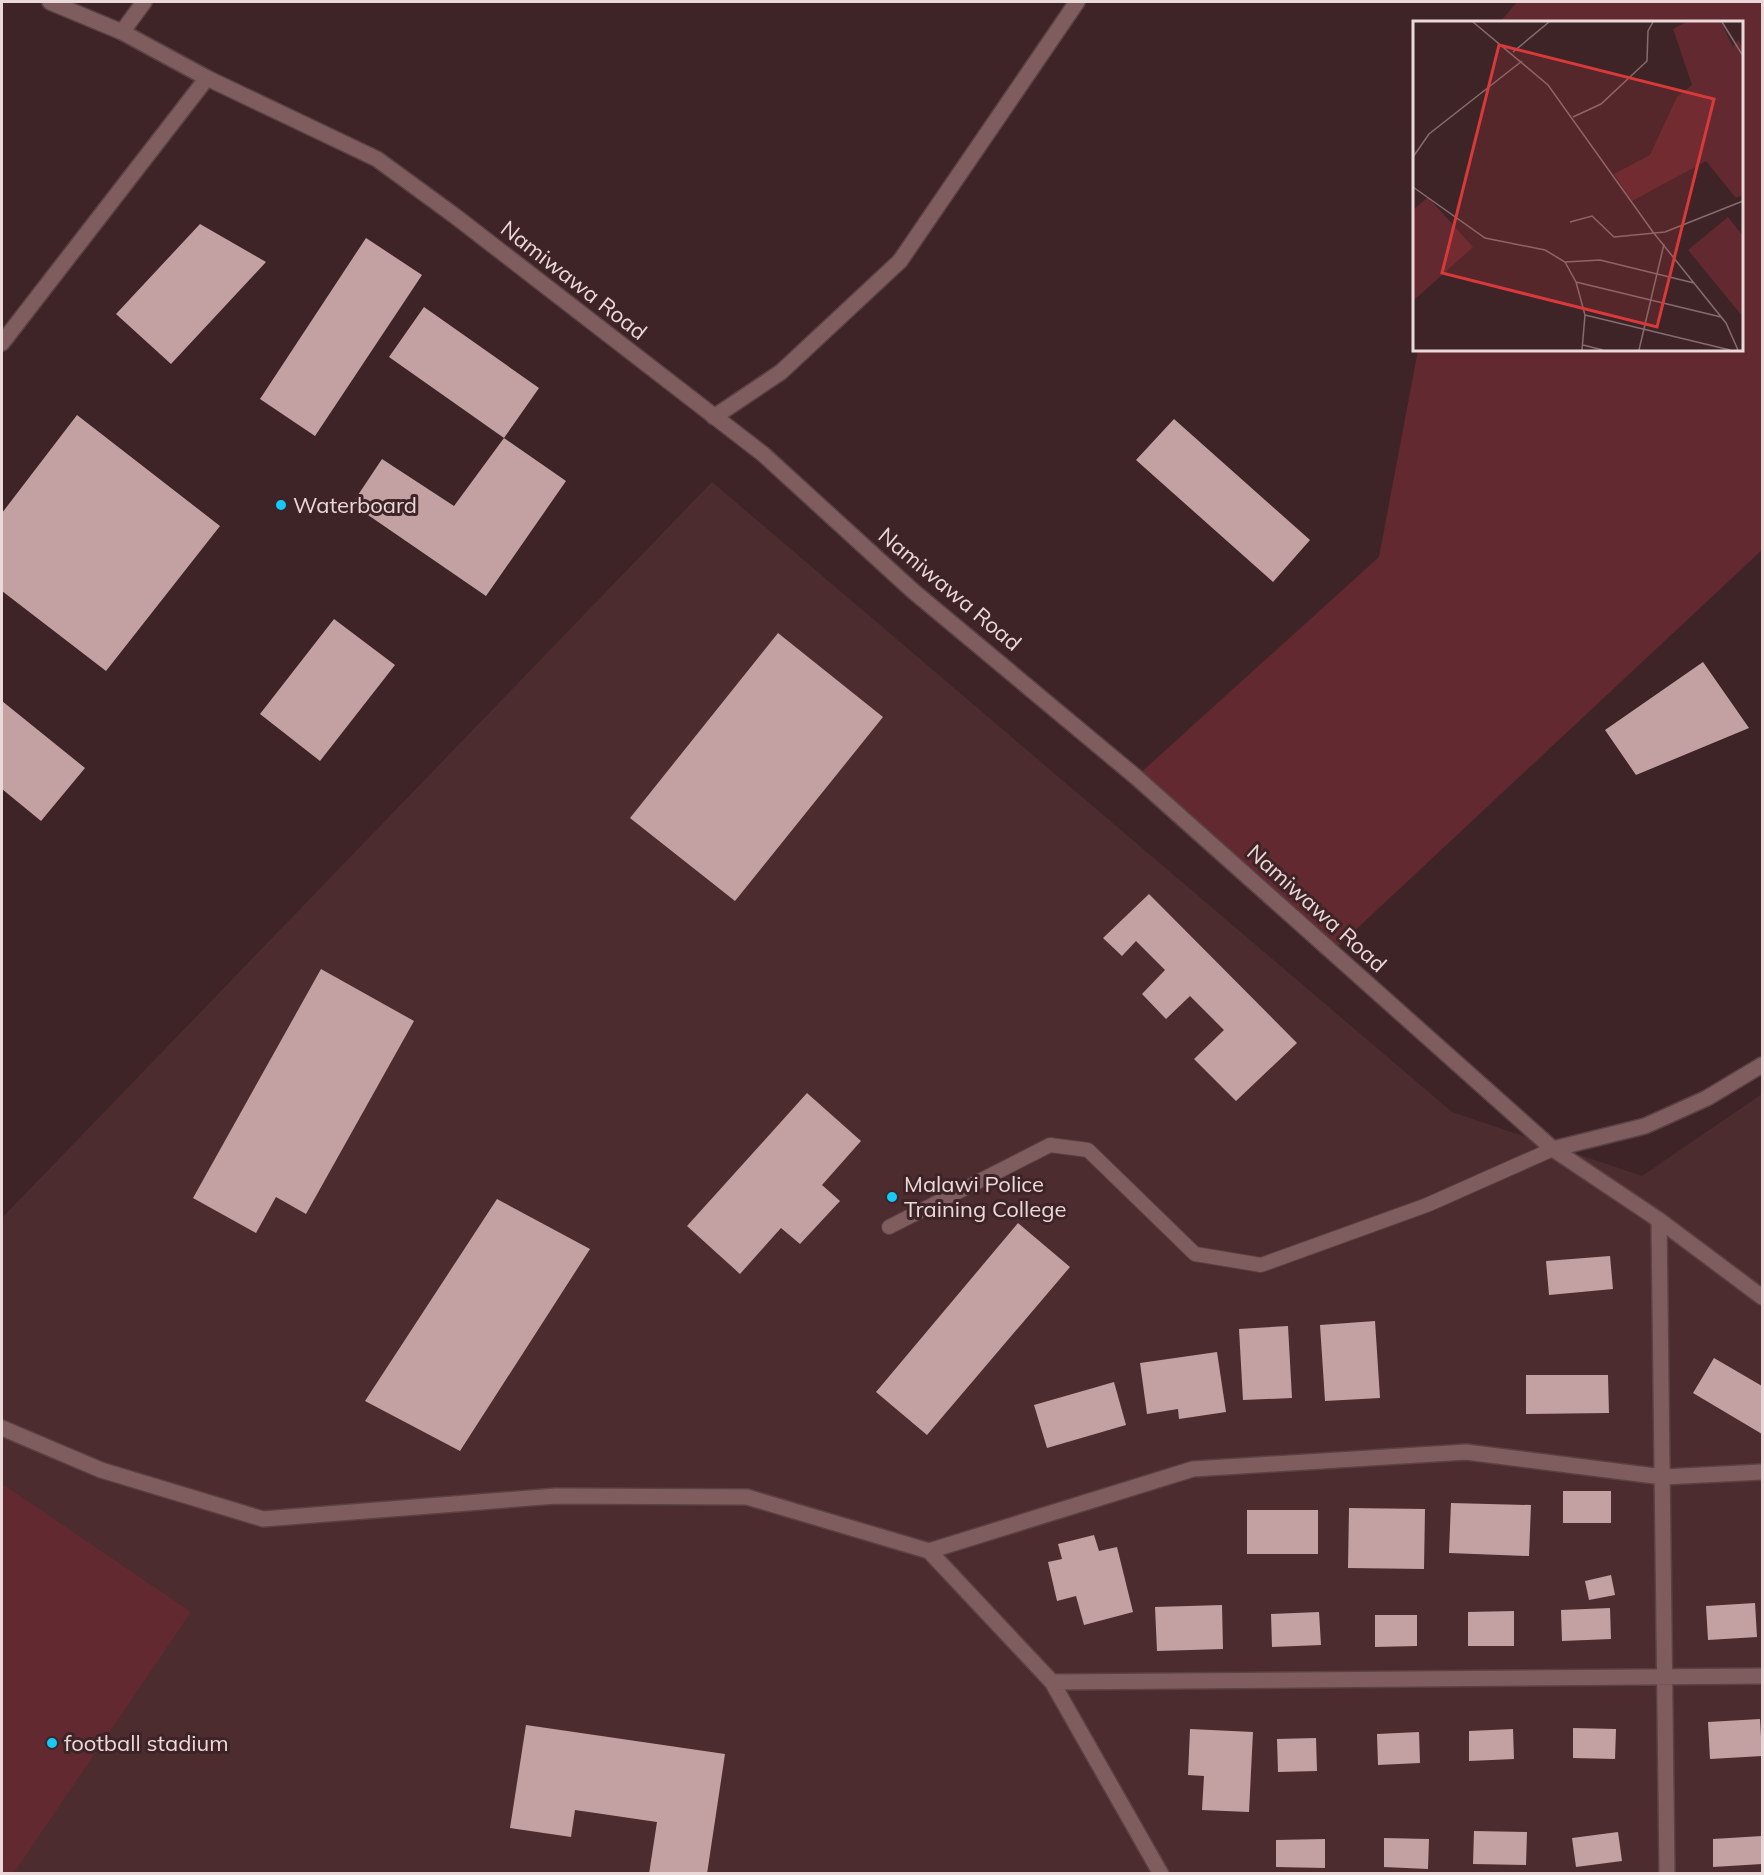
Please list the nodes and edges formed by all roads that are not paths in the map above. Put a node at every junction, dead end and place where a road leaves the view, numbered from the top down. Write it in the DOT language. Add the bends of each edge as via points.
graph roads {
  1 [pos="50,2"];
  2 [pos="144,2"];
  3 [pos="1077,2"];
  4 [pos="122,32"];
  5 [pos="207,78"];
  6 [pos="2,343"];
  7 [pos="714,417"];
  8 [pos="1762,1065"];
  9 [pos="1553,1149"];
  10 [pos="1659,1220"];
  11 [pos="889,1227"];
  12 [pos="1762,1297"];
  13 [pos="2,1428"];
  14 [pos="1762,1472"];
  15 [pos="1662,1477"];
  16 [pos="929,1551"];
  17 [pos="1762,1676"];
  18 [pos="1665,1677"];
  19 [pos="1052,1682"];
  20 [pos="1161,1874"];
  21 [pos="1667,1874"];
  1 -- 4 [label="street, Namiwawa Road"];
  2 -- 4 [label="street"];
  3 -- 7 [label="street" via="900,261 781,372"];
  4 -- 5 [label="street, Namiwawa Road"];
  5 -- 6 [label="street"];
  5 -- 7 [label="street, Namiwawa Road" via="376,159"];
  7 -- 9 [label="street, Namiwawa Road" via="763,454 913,591 1136,777"];
  8 -- 9 [label="street" via="1707,1098 1645,1126"];
  9 -- 10 [label="street, Namiwawa Road"];
  9 -- 11 [label="lane" via="1427,1205 1261,1265 1195,1254 1088,1150 1050,1145"];
  10 -- 12 [label="street, Namiwawa Road"];
  10 -- 15 [label="street"];
  13 -- 16 [label="street" via="101,1470 263,1519 556,1496 747,1497"];
  14 -- 15 [label="street"];
  15 -- 16 [label="street" via="1466,1452 1193,1469"];
  15 -- 18 [label="street"];
  16 -- 19 [label="street"];
  17 -- 18 [label="street"];
  18 -- 19 [label="street"];
  18 -- 21 [label="street"];
  19 -- 20 [label="street"];
}
